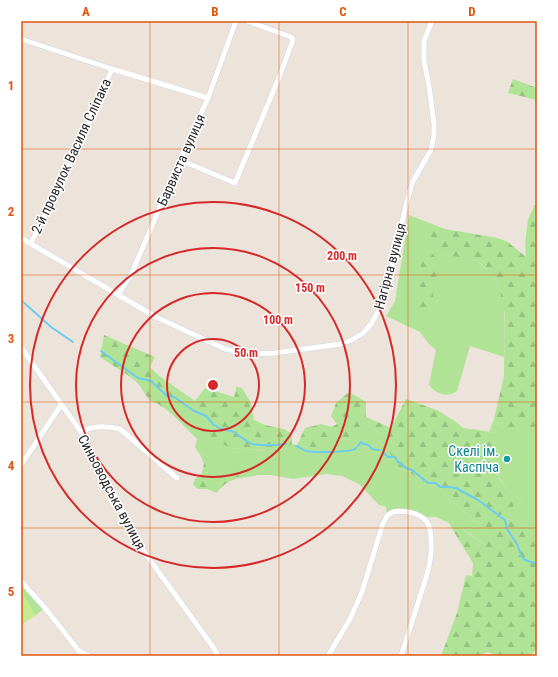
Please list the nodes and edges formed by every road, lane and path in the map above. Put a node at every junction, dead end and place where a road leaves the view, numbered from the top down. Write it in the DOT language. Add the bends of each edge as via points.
graph roads {
  1 [pos="236,21"];
  2 [pos="247,21"];
  3 [pos="432,21"];
  4 [pos="21,39"];
  5 [pos="112,69"];
  6 [pos="208,98"];
  7 [pos="180,160"];
  8 [pos="21,238"];
  9 [pos="31,243"];
  10 [pos="118,295"];
  11 [pos="21,347"];
  12 [pos="61,405"];
  13 [pos="81,432"];
  14 [pos="21,465"];
  15 [pos="177,478"];
  16 [pos="21,581"];
  17 [pos="89,656"];
  18 [pos="218,656"];
  19 [pos="328,656"];
  20 [pos="401,656"];
  1 -- 6 [label="street, Барвиста вулиця"];
  2 -- 7 [label="street" via="291,37 293,40 235,183"];
  3 -- 10 [label="street, Нагірна вулиця" via="424,41 424,61 434,124 431,150 412,183 382,305 372,324 363,333 341,344 247,354 208,342"];
  4 -- 5 [label="street, 2-й провулок Василя Сліпака"];
  5 -- 6 [label="street, 2-й провулок Василя Сліпака"];
  5 -- 9 [label="street, 2-й провулок Василя Сліпака" via="78,148"];
  6 -- 7 [label="street, Барвиста вулиця"];
  7 -- 10 [label="street, Барвиста вулиця" via="131,275"];
  8 -- 9 [label="street, Нагірна вулиця"];
  9 -- 10 [label="street, Нагірна вулиця"];
  11 -- 12 [label="street, Синьоводська вулиця"];
  12 -- 13 [label="street, Синьоводська вулиця"];
  12 -- 14 [label="street"];
  13 -- 15 [label="street" via="88,428 108,426 120,429"];
  13 -- 18 [label="street, Синьоводська вулиця" via="137,542"];
  16 -- 17 [label="street" via="79,651"];
  19 -- 20 [label="street" via="350,619 362,592 383,523 387,515 395,511 414,513 422,517 430,529 431,539 428,571"];
}
